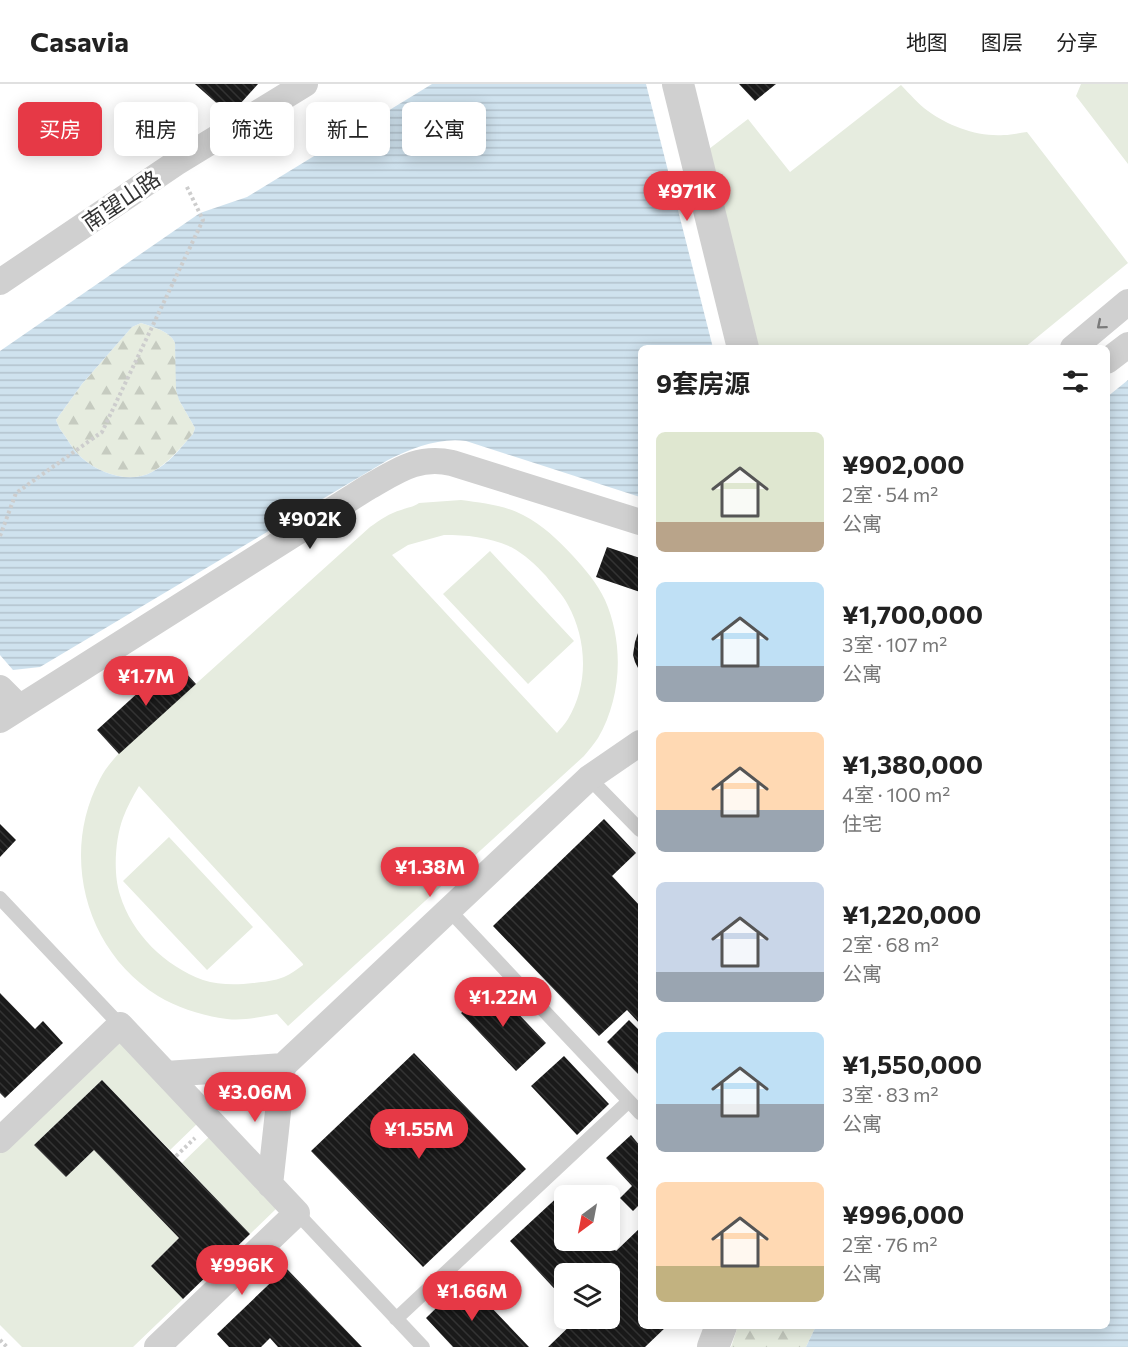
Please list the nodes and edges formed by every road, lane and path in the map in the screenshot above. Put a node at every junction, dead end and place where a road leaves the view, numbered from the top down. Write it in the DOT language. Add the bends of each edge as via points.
graph roads {
  1 [pos="304,84"];
  2 [pos="678,84"];
  3 [pos="176,163"];
  4 [pos="0,282"];
  5 [pos="1128,302"];
  6 [pos="742,345"];
  7 [pos="1077,345"];
  8 [pos="1128,345"];
  9 [pos="1110,360"];
  10 [pos="638,521"];
  11 [pos="0,536"];
  12 [pos="0,688"];
  13 [pos="9,714"];
  14 [pos="638,725"];
  15 [pos="638,745"];
  16 [pos="597,772"];
  17 [pos="638,827"];
  18 [pos="0,898"];
  19 [pos="449,910"];
  20 [pos="120,1025"];
  21 [pos="283,1066"];
  22 [pos="166,1074"];
  23 [pos="629,1101"];
  24 [pos="638,1111"];
  25 [pos="0,1140"];
  26 [pos="270,1185"];
  27 [pos="297,1213"];
  28 [pos="396,1319"];
  29 [pos="720,1329"];
  30 [pos="0,1340"];
  31 [pos="159,1346"];
  32 [pos="7,1347"];
  33 [pos="423,1347"];
  34 [pos="713,1347"];
  1 -- 3 [label="street, 南望山路"];
  2 -- 6 [label="street"];
  3 -- 4 [label="street, 南望山路"];
  3 -- 11 [label="path" via="203,220 102,432 16,493"];
  5 -- 7 [label="street, one-way"];
  8 -- 9 [label="street"];
  10 -- 13 [label="street" via="452,463 423,461 367,488"];
  12 -- 13 [label="street"];
  14 -- 16 [label="street"];
  15 -- 16 [label="street"];
  16 -- 17 [label="lane"];
  16 -- 19 [label="street"];
  18 -- 20 [label="lane"];
  19 -- 21 [label="street"];
  19 -- 23 [label="lane"];
  20 -- 22 [label="street"];
  20 -- 25 [label="street"];
  21 -- 22 [label="street"];
  21 -- 26 [label="street"];
  22 -- 26 [label="street"];
  23 -- 24 [label="lane"];
  23 -- 28 [label="lane"];
  26 -- 27 [label="street"];
  27 -- 28 [label="lane"];
  27 -- 31 [label="street"];
  28 -- 33 [label="lane"];
  29 -- 34 [label="street"];
  30 -- 32 [label="path"];
}
